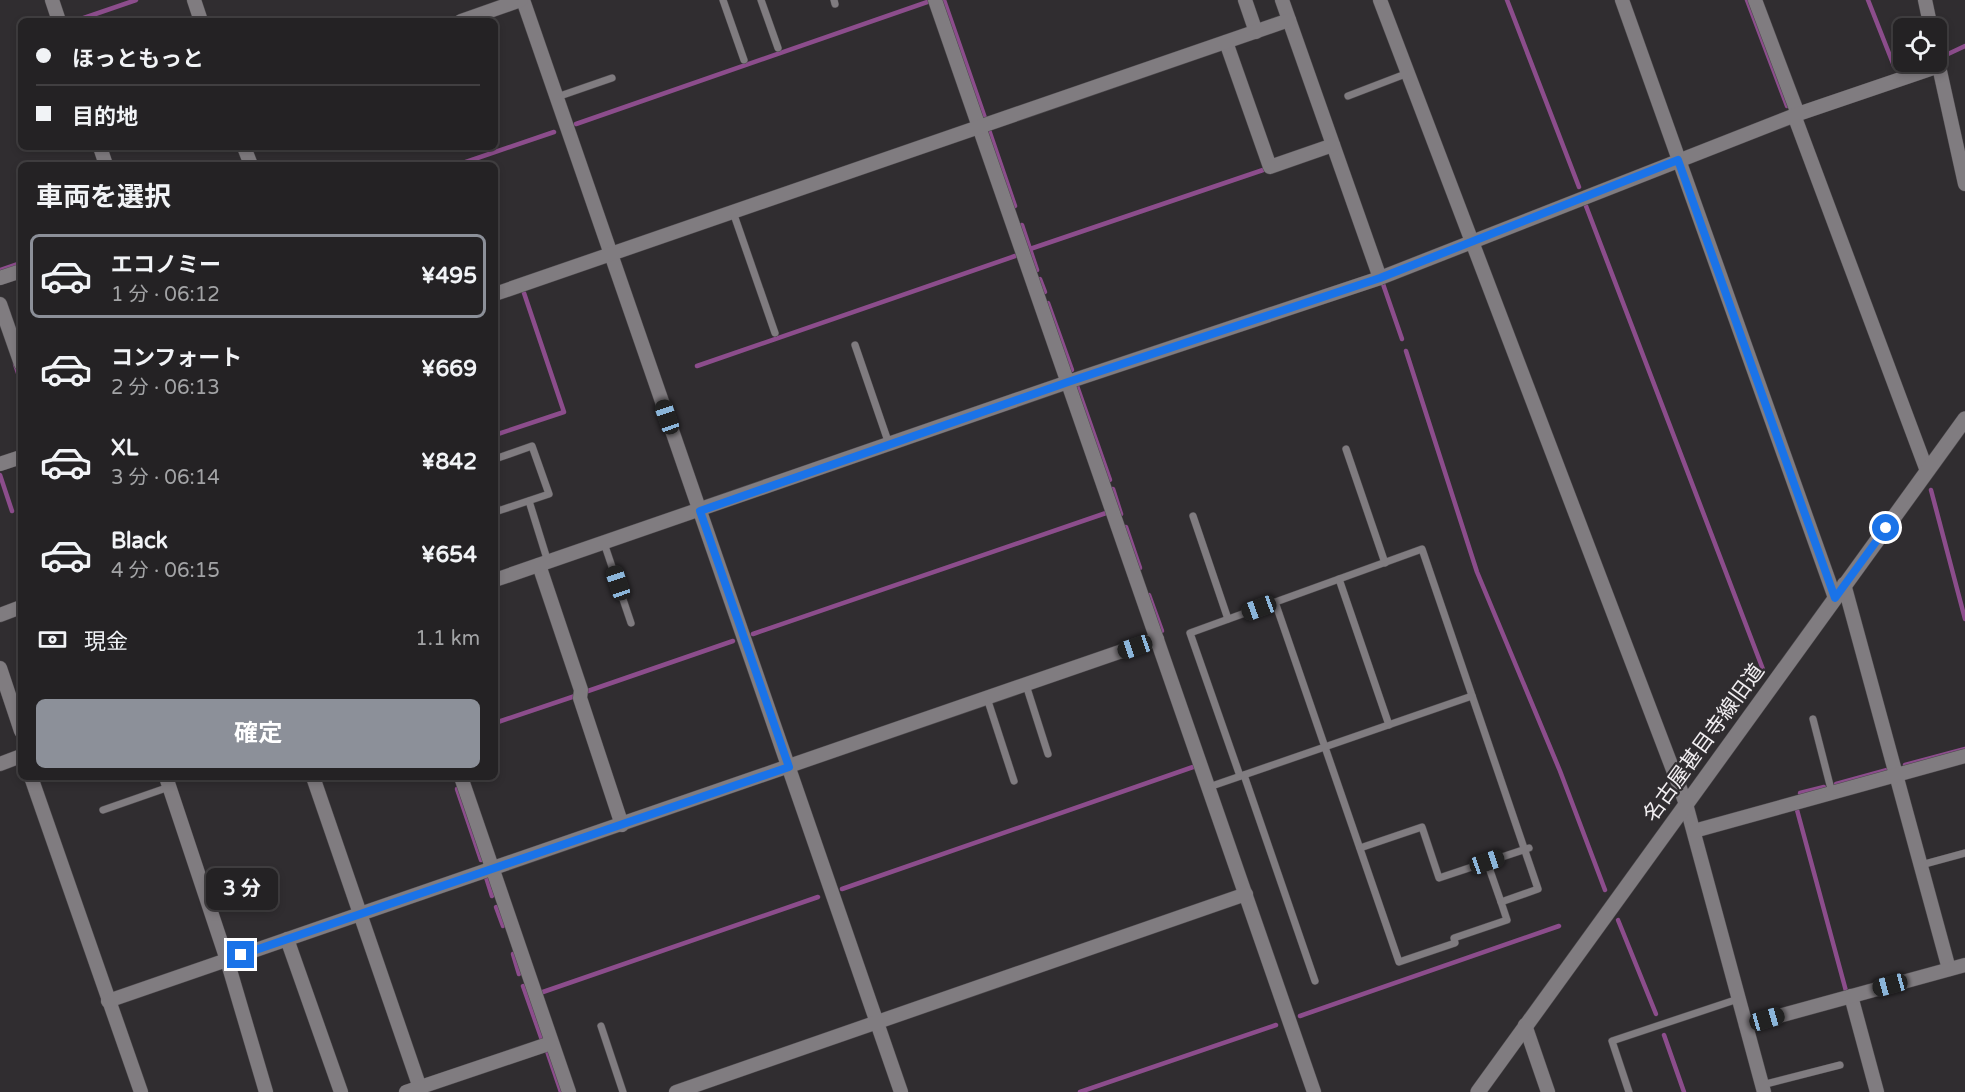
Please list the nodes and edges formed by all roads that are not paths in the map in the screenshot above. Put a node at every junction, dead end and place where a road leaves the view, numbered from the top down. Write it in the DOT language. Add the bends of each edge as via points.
graph roads {
  1 [pos="52,0"];
  2 [pos="194,0"];
  3 [pos="522,0"];
  4 [pos="723,0"];
  5 [pos="761,0"];
  6 [pos="935,0"];
  7 [pos="1245,0"];
  8 [pos="1281,0"];
  9 [pos="1380,0"];
  10 [pos="1622,0"];
  11 [pos="1755,0"];
  12 [pos="1925,0"];
  13 [pos="57,18"];
  14 [pos="200,18"];
  15 [pos="470,18"];
  16 [pos="1929,18"];
  17 [pos="1289,20"];
  18 [pos="1256,32"];
  19 [pos="1226,42"];
  20 [pos="778,48"];
  21 [pos="744,60"];
  22 [pos="1904,72"];
  23 [pos="1941,72"];
  24 [pos="1408,73"];
  25 [pos="612,78"];
  26 [pos="1348,96"];
  27 [pos="557,97"];
  28 [pos="1796,114"];
  29 [pos="1965,116"];
  30 [pos="1952,122"];
  31 [pos="979,127"];
  32 [pos="1333,145"];
  33 [pos="1678,160"];
  34 [pos="1965,184"];
  35 [pos="733,212"];
  36 [pos="1471,241"];
  37 [pos="611,254"];
  38 [pos="18,272"];
  39 [pos="0,278"];
  40 [pos="1380,278"];
  41 [pos="498,293"];
  42 [pos="0,303"];
  43 [pos="775,333"];
  44 [pos="855,345"];
  45 [pos="18,355"];
  46 [pos="1068,382"];
  47 [pos="1965,419"];
  48 [pos="889,445"];
  49 [pos="1346,449"];
  50 [pos="18,458"];
  51 [pos="498,458"];
  52 [pos="0,464"];
  53 [pos="1927,471"];
  54 [pos="529,501"];
  55 [pos="498,511"];
  56 [pos="700,511"];
  57 [pos="1193,516"];
  58 [pos="604,543"];
  59 [pos="1385,562"];
  60 [pos="544,563"];
  61 [pos="498,579"];
  62 [pos="1338,579"];
  63 [pos="1844,584"];
  64 [pos="1835,598"];
  65 [pos="1275,602"];
  66 [pos="18,608"];
  67 [pos="0,615"];
  68 [pos="1228,619"];
  69 [pos="631,622"];
  70 [pos="1157,639"];
  71 [pos="0,668"];
  72 [pos="1026,685"];
  73 [pos="1472,696"];
  74 [pos="987,698"];
  75 [pos="1813,719"];
  76 [pos="18,722"];
  77 [pos="1389,725"];
  78 [pos="1325,747"];
  79 [pos="1048,754"];
  80 [pos="1965,756"];
  81 [pos="18,757"];
  82 [pos="0,764"];
  83 [pos="789,767"];
  84 [pos="1897,775"];
  85 [pos="1242,776"];
  86 [pos="32,780"];
  87 [pos="315,780"];
  88 [pos="462,780"];
  89 [pos="1014,781"];
  90 [pos="167,782"];
  91 [pos="1209,787"];
  92 [pos="1832,793"];
  93 [pos="1686,804"];
  94 [pos="103,810"];
  95 [pos="622,825"];
  96 [pos="1694,831"];
  97 [pos="1360,848"];
  98 [pos="1527,849"];
  99 [pos="1965,853"];
  100 [pos="1487,862"];
  101 [pos="1921,864"];
  102 [pos="493,870"];
  103 [pos="1246,894"];
  104 [pos="1501,902"];
  105 [pos="361,915"];
  106 [pos="288,939"];
  107 [pos="227,960"];
  108 [pos="1965,965"];
  109 [pos="1949,969"];
  110 [pos="1315,981"];
  111 [pos="1851,996"];
  112 [pos="1738,999"];
  113 [pos="108,1001"];
  114 [pos="877,1023"];
  115 [pos="1525,1025"];
  116 [pos="1746,1025"];
  117 [pos="602,1026"];
  118 [pos="551,1043"];
  119 [pos="1840,1065"];
  120 [pos="420,1088"];
  121 [pos="1763,1088"];
  122 [pos="141,1092"];
  123 [pos="266,1092"];
  124 [pos="341,1092"];
  125 [pos="406,1092"];
  126 [pos="569,1092"];
  127 [pos="623,1092"];
  128 [pos="676,1092"];
  129 [pos="901,1092"];
  130 [pos="1314,1092"];
  131 [pos="1478,1092"];
  132 [pos="1548,1092"];
  133 [pos="1629,1092"];
  134 [pos="1877,1092"];
  1 -- 13 [label="street"];
  2 -- 14 [label="street"];
  3 -- 15 [label="street"];
  3 -- 27 [label="street"];
  4 -- 21 [label="lane"];
  5 -- 20 [label="lane"];
  6 -- 31 [label="street"];
  7 -- 18 [label="street"];
  8 -- 17 [label="street"];
  9 -- 24 [label="street"];
  10 -- 33 [label="street"];
  11 -- 28 [label="street"];
  12 -- 16 [label="street"];
  17 -- 18 [label="street"];
  17 -- 32 [label="street"];
  18 -- 19 [label="street"];
  19 -- 31 [label="street"];
  19 -- 32 [label="street" via="1270,167"];
  22 -- 28 [label="street"];
  23 -- 30 [label="street"];
  24 -- 26 [label="lane"];
  24 -- 36 [label="street"];
  25 -- 27 [label="lane"];
  27 -- 37 [label="street"];
  28 -- 33 [label="street"];
  28 -- 53 [label="street"];
  29 -- 30 [label="street"];
  30 -- 34 [label="street"];
  31 -- 35 [label="street"];
  31 -- 46 [label="street"];
  32 -- 40 [label="street"];
  33 -- 36 [label="street"];
  33 -- 64 [label="street"];
  35 -- 37 [label="street"];
  35 -- 43 [label="lane"];
  36 -- 40 [label="street"];
  36 -- 93 [label="street"];
  37 -- 41 [label="street"];
  37 -- 56 [label="street"];
  38 -- 39 [label="street"];
  40 -- 46 [label="street"];
  42 -- 45 [label="street"];
  44 -- 48 [label="lane"];
  46 -- 48 [label="street"];
  46 -- 70 [label="street"];
  47 -- 53 [label="street, 名古屋甚目寺線旧道"];
  48 -- 56 [label="street"];
  49 -- 59 [label="lane"];
  50 -- 52 [label="street"];
  51 -- 54 [label="lane" via="532,446 549,494"];
  53 -- 63 [label="street, 名古屋甚目寺線旧道"];
  54 -- 55 [label="lane"];
  54 -- 60 [label="lane"];
  56 -- 58 [label="street"];
  56 -- 83 [label="street"];
  57 -- 68 [label="lane"];
  58 -- 60 [label="street"];
  58 -- 69 [label="lane"];
  59 -- 62 [label="lane"];
  59 -- 73 [label="lane" via="1422,549"];
  60 -- 61 [label="street"];
  60 -- 95 [label="street" via="581,690 580,698"];
  62 -- 65 [label="lane"];
  62 -- 77 [label="lane"];
  63 -- 64 [label="street, 名古屋甚目寺線旧道"];
  63 -- 84 [label="street"];
  64 -- 93 [label="street, 名古屋甚目寺線旧道"];
  65 -- 68 [label="lane"];
  65 -- 78 [label="lane"];
  66 -- 67 [label="street"];
  68 -- 85 [label="lane" via="1190,633"];
  70 -- 72 [label="street"];
  70 -- 91 [label="street"];
  71 -- 76 [label="street"];
  72 -- 74 [label="street"];
  72 -- 79 [label="lane"];
  73 -- 77 [label="lane"];
  73 -- 98 [label="lane"];
  74 -- 83 [label="street"];
  74 -- 89 [label="lane"];
  75 -- 92 [label="lane"];
  77 -- 78 [label="lane"];
  78 -- 85 [label="lane"];
  78 -- 97 [label="lane"];
  80 -- 84 [label="street"];
  81 -- 82 [label="street"];
  83 -- 95 [label="street"];
  83 -- 114 [label="street"];
  84 -- 92 [label="street"];
  84 -- 101 [label="street"];
  85 -- 91 [label="lane"];
  85 -- 110 [label="lane"];
  86 -- 113 [label="street"];
  87 -- 105 [label="street"];
  88 -- 102 [label="street"];
  90 -- 94 [label="lane"];
  90 -- 107 [label="street"];
  91 -- 103 [label="street"];
  92 -- 96 [label="street"];
  93 -- 96 [label="street"];
  93 -- 115 [label="street, 名古屋甚目寺線旧道"];
  95 -- 102 [label="street"];
  96 -- 112 [label="street"];
  97 -- 100 [label="lane" via="1422,827 1439,878"];
  97 -- 104 [label="lane" via="1399,962 1507,920"];
  98 -- 100 [label="lane"];
  98 -- 104 [label="lane" via="1538,889"];
  99 -- 101 [label="lane"];
  100 -- 104 [label="lane"];
  101 -- 109 [label="street"];
  102 -- 105 [label="street"];
  102 -- 118 [label="street"];
  103 -- 114 [label="street"];
  103 -- 130 [label="street"];
  105 -- 106 [label="street"];
  105 -- 120 [label="street"];
  106 -- 107 [label="street"];
  106 -- 124 [label="street"];
  107 -- 113 [label="street"];
  107 -- 123 [label="street"];
  108 -- 109 [label="street"];
  109 -- 111 [label="street"];
  111 -- 116 [label="street"];
  111 -- 134 [label="street"];
  112 -- 116 [label="street"];
  112 -- 133 [label="lane" via="1612,1041"];
  113 -- 122 [label="street"];
  114 -- 128 [label="street"];
  114 -- 129 [label="street"];
  115 -- 131 [label="street, 名古屋甚目寺線旧道"];
  115 -- 132 [label="street"];
  116 -- 121 [label="street"];
  117 -- 127 [label="lane"];
  118 -- 120 [label="street"];
  118 -- 126 [label="street"];
  119 -- 121 [label="lane"];
  120 -- 125 [label="street"];
}
